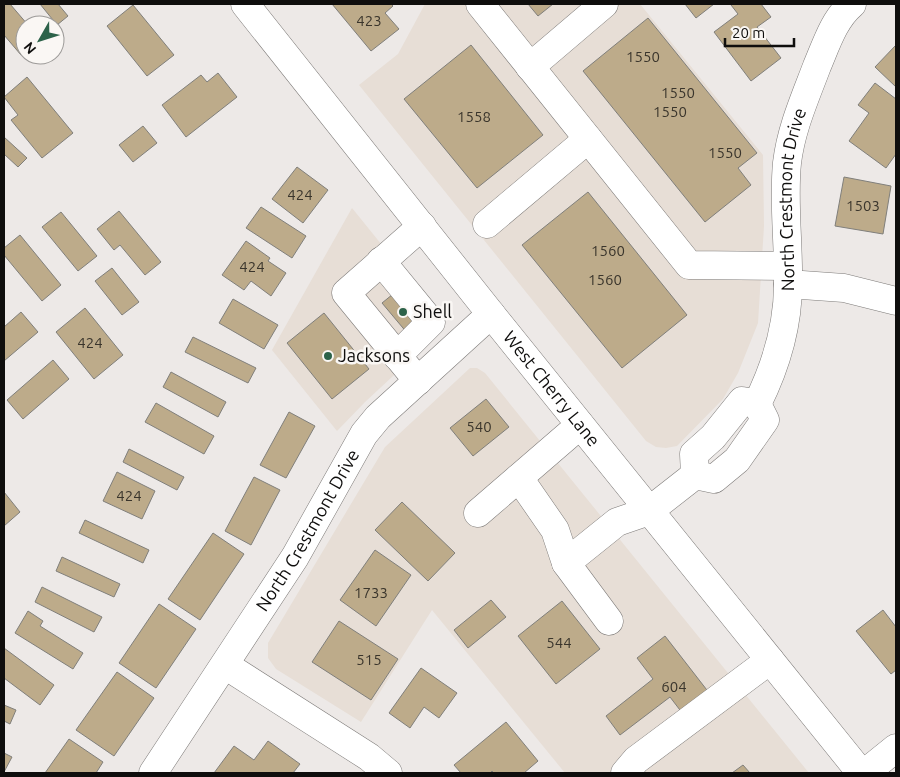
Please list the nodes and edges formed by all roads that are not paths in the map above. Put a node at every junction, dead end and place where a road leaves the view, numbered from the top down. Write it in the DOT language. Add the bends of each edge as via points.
graph roads {
  1 [pos="245,4"];
  2 [pos="480,4"];
  3 [pos="604,4"];
  4 [pos="844,6"];
  5 [pos="530,66"];
  6 [pos="588,139"];
  7 [pos="487,224"];
  8 [pos="422,226"];
  9 [pos="381,261"];
  10 [pos="788,275"];
  11 [pos="896,301"];
  12 [pos="491,314"];
  13 [pos="398,356"];
  14 [pos="418,381"];
  15 [pos="580,425"];
  16 [pos="519,478"];
  17 [pos="649,511"];
  18 [pos="478,513"];
  19 [pos="566,563"];
  20 [pos="609,620"];
  21 [pos="770,660"];
  22 [pos="225,665"];
  23 [pos="896,748"];
  24 [pos="153,773"];
  25 [pos="388,773"];
  26 [pos="625,773"];
  27 [pos="861,773"];
  28 [pos="865,773"];
  1 -- 8 [label="street, West Cherry Lane"];
  2 -- 5 [label="street"];
  3 -- 5 [label="street"];
  4 -- 10 [label="street, North Crestmont Drive" via="828,39 791,138 786,190"];
  5 -- 6 [label="street"];
  6 -- 7 [label="street"];
  6 -- 10 [label="street" via="689,265"];
  8 -- 9 [label="street"];
  8 -- 12 [label="street, West Cherry Lane"];
  9 -- 13 [label="street" via="431,322"];
  9 -- 13 [label="street" via="346,292"];
  10 -- 11 [label="street"];
  10 -- 17 [label="street, North Crestmont Drive" via="783,328 768,381 757,404 765,420 737,460 714,478 695,475"];
  12 -- 14 [label="street, North Crestmont Drive"];
  12 -- 15 [label="street, West Cherry Lane"];
  13 -- 14 [label="street"];
  14 -- 22 [label="street, North Crestmont Drive" via="364,434 295,557"];
  15 -- 16 [label="street"];
  15 -- 17 [label="street, West Cherry Lane"];
  16 -- 18 [label="street"];
  16 -- 19 [label="street" via="555,530"];
  17 -- 19 [label="street, North Crestmont Drive" via="617,522"];
  17 -- 21 [label="street, West Cherry Lane"];
  19 -- 20 [label="street"];
  21 -- 26 [label="street" via="636,760"];
  21 -- 27 [label="street, West Cherry Lane"];
  22 -- 24 [label="street, North Crestmont Drive"];
  22 -- 25 [label="street"];
  23 -- 28 [label="street"];
}
